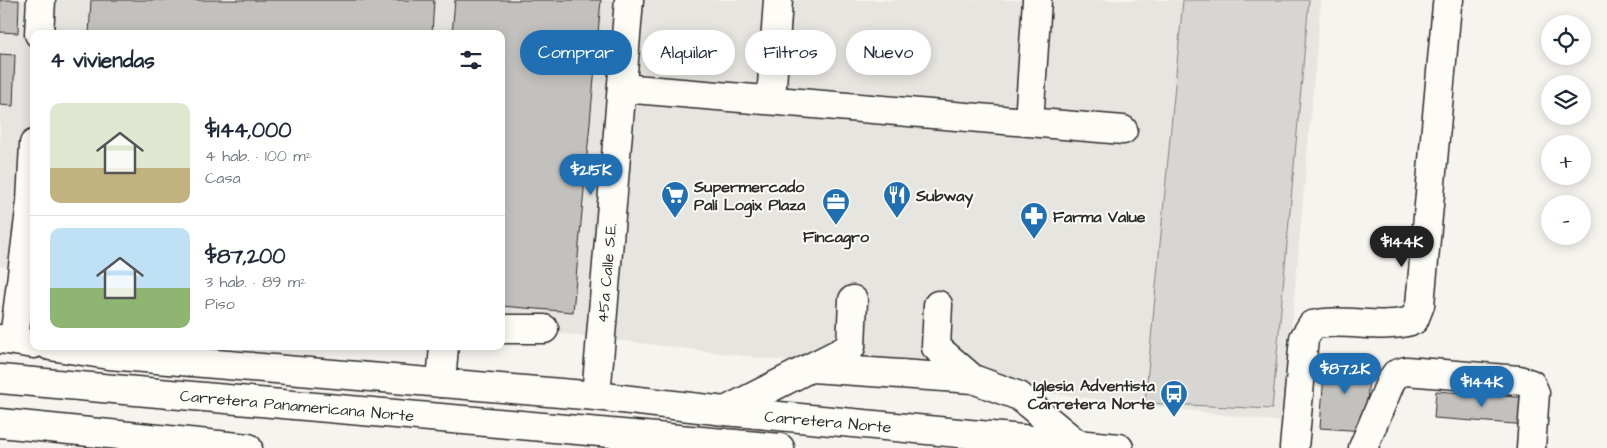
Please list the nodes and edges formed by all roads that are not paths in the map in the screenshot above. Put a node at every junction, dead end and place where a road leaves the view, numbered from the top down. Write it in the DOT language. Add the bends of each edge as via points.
graph roads {
  1 [pos="41,0"];
  2 [pos="629,0"];
  3 [pos="778,0"];
  4 [pos="1037,0"];
  5 [pos="1449,0"];
  6 [pos="39,30"];
  7 [pos="622,88"];
  8 [pos="771,100"];
  9 [pos="1029,122"];
  10 [pos="1123,130"];
  11 [pos="30,211"];
  12 [pos="853,300"];
  13 [pos="938,305"];
  14 [pos="505,329"];
  15 [pos="544,329"];
  16 [pos="16,336"];
  17 [pos="76,350"];
  18 [pos="89,350"];
  19 [pos="444,350"];
  20 [pos="109,355"];
  21 [pos="812,368"];
  22 [pos="0,379"];
  23 [pos="973,379"];
  24 [pos="442,383"];
  25 [pos="596,396"];
  26 [pos="725,411"];
  27 [pos="17,432"];
  28 [pos="73,438"];
  29 [pos="594,439"];
  30 [pos="1077,444"];
  31 [pos="248,448"];
  32 [pos="780,448"];
  33 [pos="1119,448"];
  34 [pos="1294,448"];
  35 [pos="1363,448"];
  36 [pos="1531,448"];
  1 -- 6 [label="main road"];
  2 -- 7 [label="main road, 45a Calle S.E."];
  3 -- 8 [label="main road"];
  4 -- 9 [label="main road"];
  5 -- 34 [label="main road" via="1420,305 1414,320 1398,326 1327,322 1312,326 1304,338"];
  7 -- 8 [label="main road"];
  7 -- 25 [label="main road, 45a Calle S.E."];
  8 -- 9 [label="main road"];
  9 -- 10 [label="main road"];
  11 -- 16 [label="main road"];
  12 -- 21 [label="main road" via="851,347"];
  13 -- 23 [label="main road" via="936,347"];
  14 -- 15 [label="main road"];
  17 -- 20 [label="main road, Carretera Panamericana Norte"];
  18 -- 20 [label="main road"];
  19 -- 24 [label="main road"];
  20 -- 24 [label="main road, Carretera Panamericana Norte"];
  21 -- 23 [label="main road"];
  21 -- 26 [label="main road"];
  22 -- 29 [label="main road, Carretera Panamericana Norte"];
  23 -- 30 [label="main road" via="1019,396"];
  24 -- 25 [label="main road, Carretera Panamericana Norte"];
  25 -- 26 [label="main road, Carretera Norte"];
  26 -- 30 [label="main road, Carretera Norte"];
  27 -- 28 [label="main road"];
  28 -- 31 [label="main road"];
  29 -- 32 [label="main road, Carretera Norte"];
  30 -- 33 [label="main road, Carretera Norte"];
  35 -- 36 [label="main road" via="1391,381 1396,374 1406,371 1519,380 1530,384 1535,393"];
}
